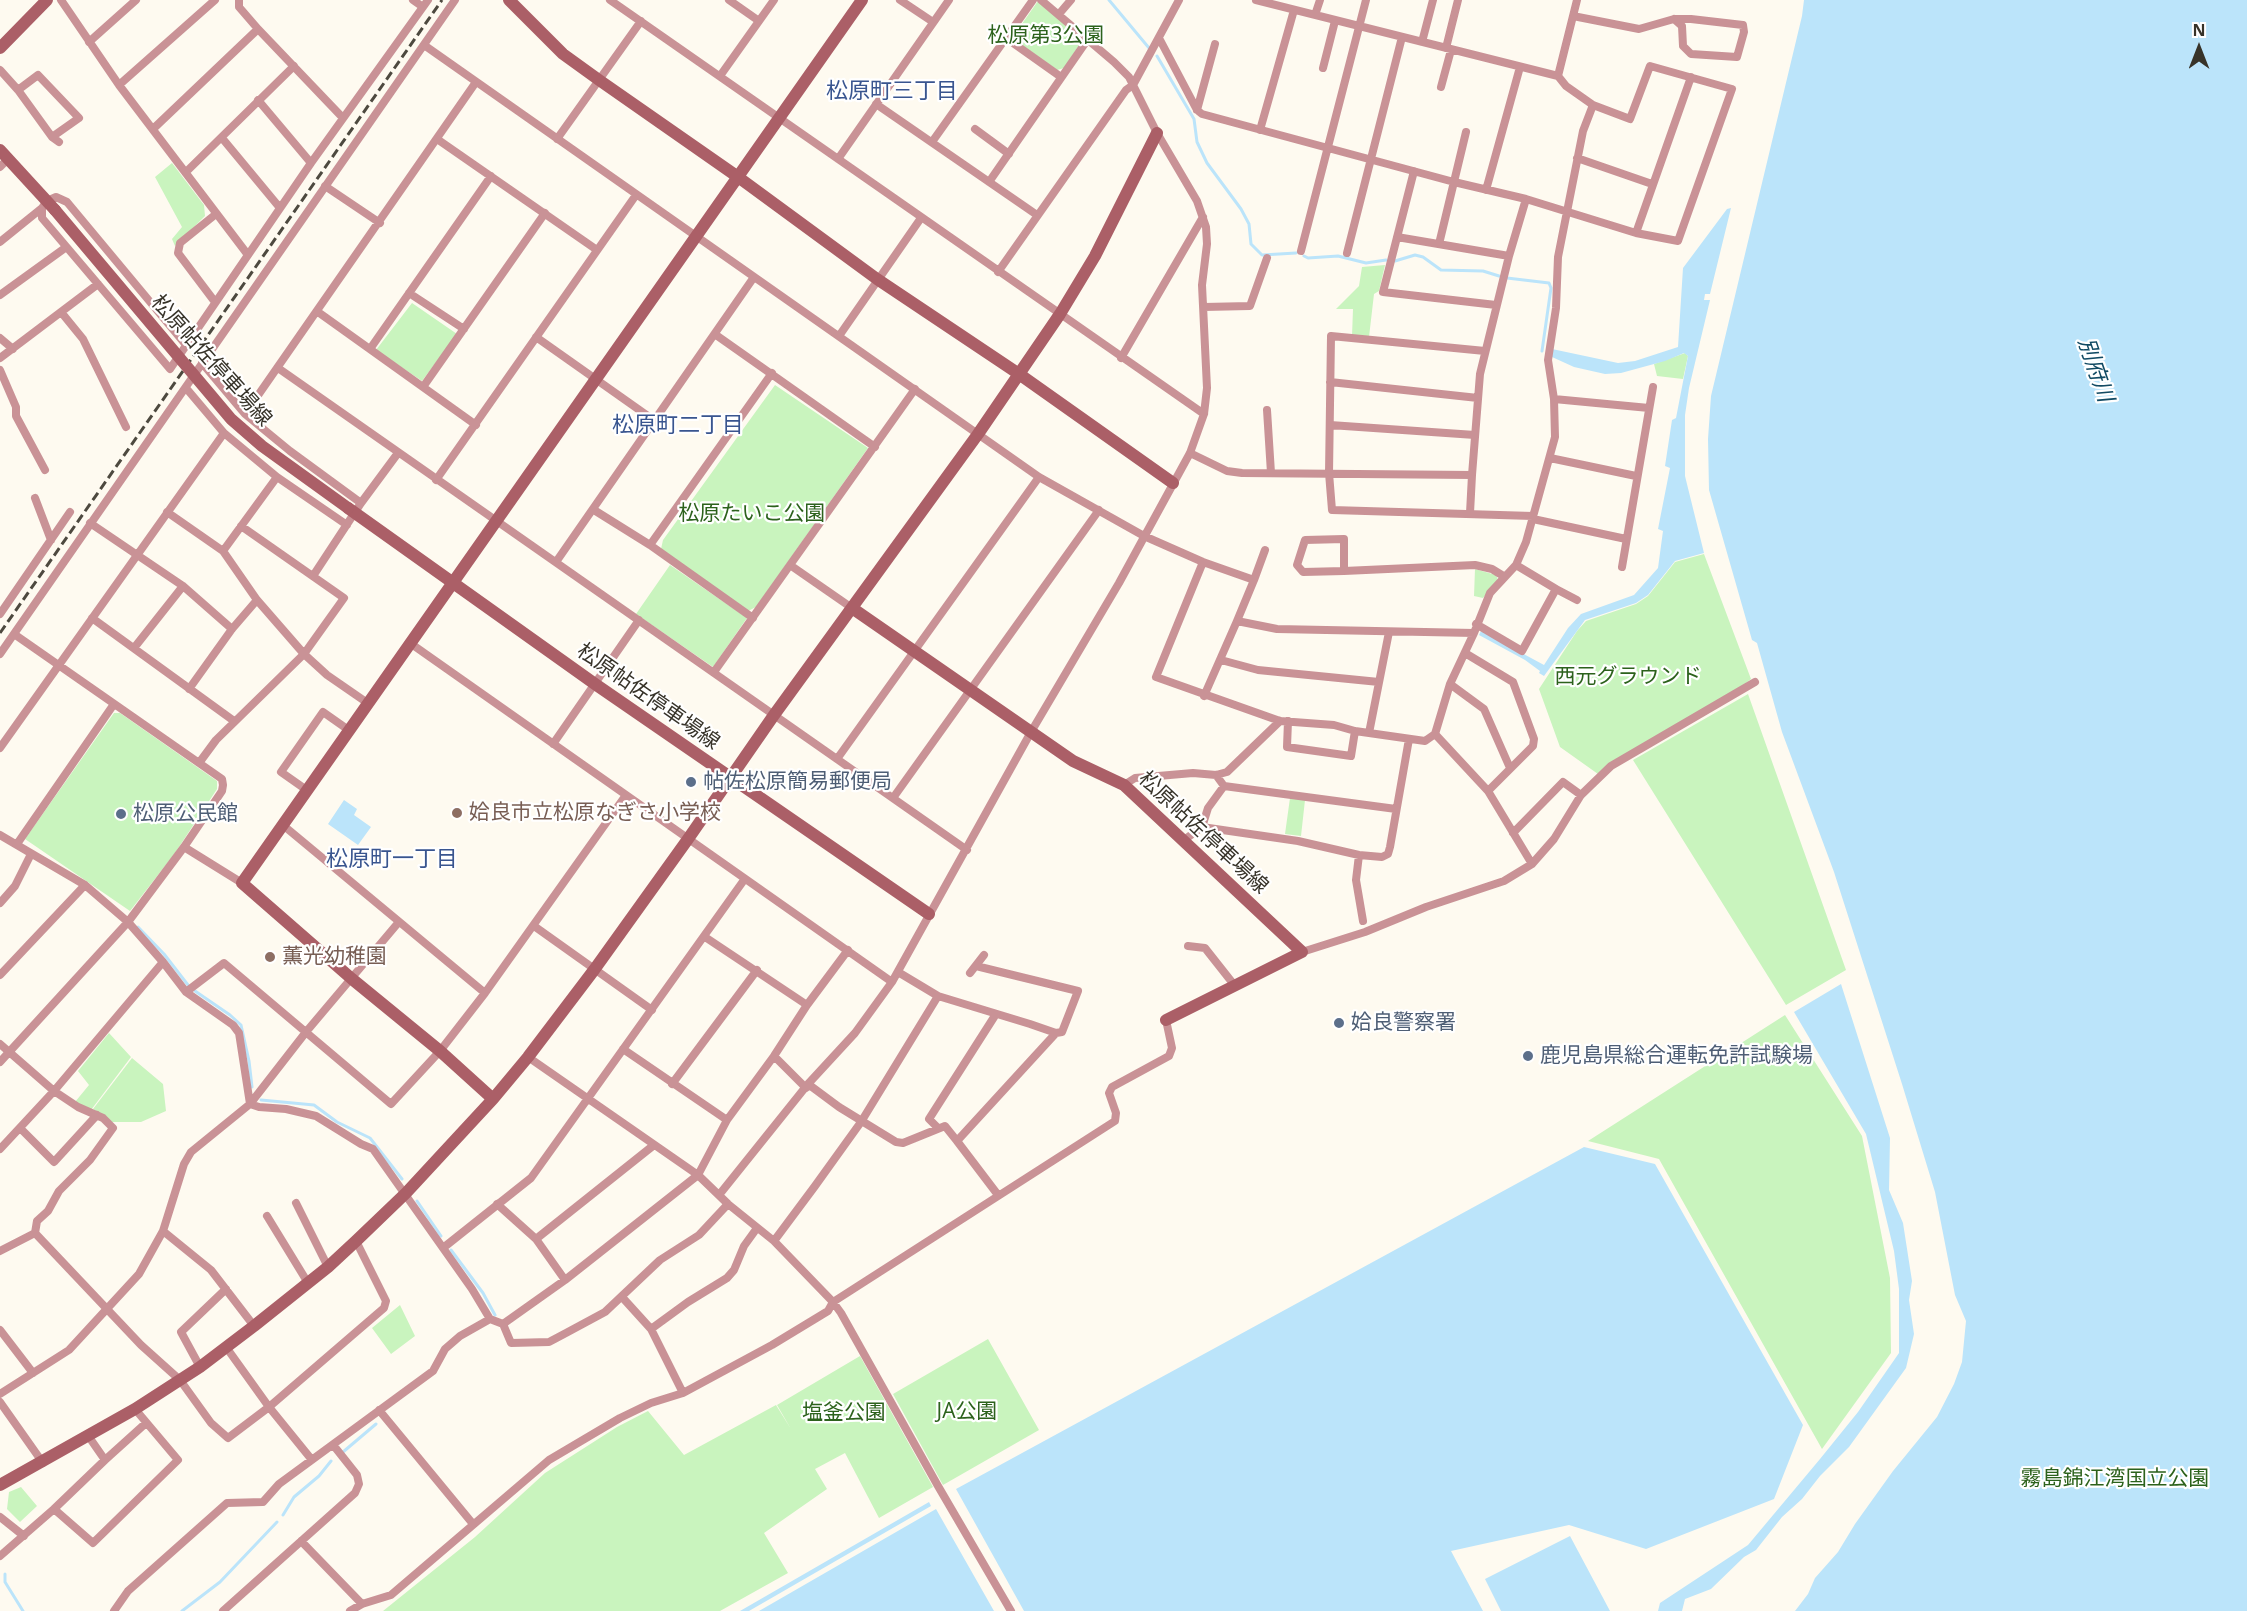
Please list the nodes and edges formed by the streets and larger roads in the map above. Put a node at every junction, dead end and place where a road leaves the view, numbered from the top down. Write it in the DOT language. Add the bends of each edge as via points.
graph roads {
  1 [pos="47,0"];
  2 [pos="61,0"];
  3 [pos="136,0"];
  4 [pos="215,0"];
  5 [pos="239,0"];
  6 [pos="413,0"];
  7 [pos="455,0"];
  8 [pos="508,0"];
  9 [pos="610,0"];
  10 [pos="729,0"];
  11 [pos="774,0"];
  12 [pos="862,0"];
  13 [pos="900,0"];
  14 [pos="949,0"];
  15 [pos="1033,0"];
  16 [pos="1041,0"];
  17 [pos="1071,0"];
  18 [pos="1179,0"];
  19 [pos="1256,0"];
  20 [pos="1320,0"];
  21 [pos="1366,0"];
  22 [pos="1432,0"];
  23 [pos="1458,0"];
  24 [pos="1577,0"];
  25 [pos="1274,2"];
  26 [pos="425,3"];
  27 [pos="1294,10"];
  28 [pos="1059,14"];
  29 [pos="1316,15"];
  30 [pos="1573,16"];
  31 [pos="1674,19"];
  32 [pos="641,21"];
  33 [pos="759,21"];
  34 [pos="1335,21"];
  35 [pos="933,22"];
  36 [pos="1360,27"];
  37 [pos="258,29"];
  38 [pos="1402,37"];
  39 [pos="1006,38"];
  40 [pos="1159,38"];
  41 [pos="1088,39"];
  42 [pos="89,42"];
  43 [pos="1422,42"];
  44 [pos="1215,44"];
  45 [pos="423,45"];
  46 [pos="0,48"];
  47 [pos="1449,49"];
  48 [pos="294,66"];
  49 [pos="1520,67"];
  50 [pos="1323,68"];
  51 [pos="0,70"];
  52 [pos="720,76"];
  53 [pos="1558,76"];
  54 [pos="1061,77"];
  55 [pos="1691,77"];
  56 [pos="599,80"];
  57 [pos="476,82"];
  58 [pos="119,85"];
  59 [pos="1133,85"];
  60 [pos="1441,87"];
  61 [pos="18,90"];
  62 [pos="258,100"];
  63 [pos="876,104"];
  64 [pos="1593,105"];
  65 [pos="1197,110"];
  66 [pos="343,118"];
  67 [pos="778,118"];
  68 [pos="153,129"];
  69 [pos="975,129"];
  70 [pos="1260,130"];
  71 [pos="1466,132"];
  72 [pos="1157,133"];
  73 [pos="222,138"];
  74 [pos="437,139"];
  75 [pos="557,139"];
  76 [pos="932,142"];
  77 [pos="1328,148"];
  78 [pos="1009,154"];
  79 [pos="3,158"];
  80 [pos="1577,158"];
  81 [pos="838,159"];
  82 [pos="1371,160"];
  83 [pos="311,163"];
  84 [pos="1414,171"];
  85 [pos="186,172"];
  86 [pos="491,176"];
  87 [pos="738,177"];
  88 [pos="989,182"];
  89 [pos="1454,182"];
  90 [pos="1652,184"];
  91 [pos="325,186"];
  92 [pos="1486,190"];
  93 [pos="636,195"];
  94 [pos="1526,199"];
  95 [pos="48,206"];
  96 [pos="280,208"];
  97 [pos="1566,210"];
  98 [pos="545,213"];
  99 [pos="216,214"];
  100 [pos="1036,215"];
  101 [pos="1203,217"];
  102 [pos="921,218"];
  103 [pos="380,223"];
  104 [pos="1636,233"];
  105 [pos="696,237"];
  106 [pos="1397,237"];
  107 [pos="0,242"];
  108 [pos="1439,244"];
  109 [pos="65,248"];
  110 [pos="597,250"];
  111 [pos="1301,251"];
  112 [pos="1347,253"];
  113 [pos="248,255"];
  114 [pos="1509,256"];
  115 [pos="1266,258"];
  116 [pos="998,272"];
  117 [pos="754,277"];
  118 [pos="877,279"];
  119 [pos="98,284"];
  120 [pos="409,293"];
  121 [pos="0,295"];
  122 [pos="215,302"];
  123 [pos="1496,305"];
  124 [pos="1204,308"];
  125 [pos="61,312"];
  126 [pos="318,312"];
  127 [pos="1060,314"];
  128 [pos="464,329"];
  129 [pos="716,335"];
  130 [pos="839,336"];
  131 [pos="536,337"];
  132 [pos="0,338"];
  133 [pos="186,345"];
  134 [pos="12,349"];
  135 [pos="370,349"];
  136 [pos="1485,351"];
  137 [pos="0,358"];
  138 [pos="1121,358"];
  139 [pos="202,363"];
  140 [pos="278,368"];
  141 [pos="0,370"];
  142 [pos="772,373"];
  143 [pos="1019,374"];
  144 [pos="596,379"];
  145 [pos="1330,382"];
  146 [pos="423,387"];
  147 [pos="1653,387"];
  148 [pos="186,388"];
  149 [pos="915,389"];
  150 [pos="1478,398"];
  151 [pos="1554,399"];
  152 [pos="1649,408"];
  153 [pos="1267,410"];
  154 [pos="245,414"];
  155 [pos="1204,414"];
  156 [pos="655,420"];
  157 [pos="476,425"];
  158 [pos="1330,425"];
  159 [pos="126,427"];
  160 [pos="224,433"];
  161 [pos="978,434"];
  162 [pos="1475,435"];
  163 [pos="875,447"];
  164 [pos="398,453"];
  165 [pos="1190,453"];
  166 [pos="1550,459"];
  167 [pos="45,470"];
  168 [pos="1271,473"];
  169 [pos="1329,473"];
  170 [pos="1472,475"];
  171 [pos="277,477"];
  172 [pos="1039,477"];
  173 [pos="1636,477"];
  174 [pos="436,480"];
  175 [pos="1173,483"];
  176 [pos="35,498"];
  177 [pos="355,508"];
  178 [pos="594,510"];
  179 [pos="1099,510"];
  180 [pos="167,512"];
  181 [pos="70,513"];
  182 [pos="1470,513"];
  183 [pos="1533,517"];
  184 [pos="496,522"];
  185 [pos="90,523"];
  186 [pos="347,525"];
  187 [pos="241,526"];
  188 [pos="1144,536"];
  189 [pos="1626,539"];
  190 [pos="51,540"];
  191 [pos="650,545"];
  192 [pos="1265,550"];
  193 [pos="223,551"];
  194 [pos="137,555"];
  195 [pos="556,562"];
  196 [pos="1203,562"];
  197 [pos="790,565"];
  198 [pos="1516,565"];
  199 [pos="1622,567"];
  200 [pos="1344,571"];
  201 [pos="313,576"];
  202 [pos="1505,577"];
  203 [pos="1254,580"];
  204 [pos="454,583"];
  205 [pos="183,586"];
  206 [pos="1556,589"];
  207 [pos="257,600"];
  208 [pos="1577,600"];
  209 [pos="852,608"];
  210 [pos="1,611"];
  211 [pos="92,618"];
  212 [pos="753,618"];
  213 [pos="639,620"];
  214 [pos="1237,621"];
  215 [pos="1475,628"];
  216 [pos="232,629"];
  217 [pos="1389,632"];
  218 [pos="14,634"];
  219 [pos="410,643"];
  220 [pos="134,648"];
  221 [pos="915,650"];
  222 [pos="1465,653"];
  223 [pos="0,654"];
  224 [pos="304,654"];
  225 [pos="1221,660"];
  226 [pos="59,665"];
  227 [pos="714,672"];
  228 [pos="1379,682"];
  229 [pos="1755,682"];
  230 [pos="595,684"];
  231 [pos="1450,684"];
  232 [pos="189,689"];
  233 [pos="971,689"];
  234 [pos="1204,696"];
  235 [pos="114,704"];
  236 [pos="369,704"];
  237 [pos="774,715"];
  238 [pos="234,721"];
  239 [pos="1284,721"];
  240 [pos="350,731"];
  241 [pos="1356,731"];
  242 [pos="1031,732"];
  243 [pos="1369,733"];
  244 [pos="1435,734"];
  245 [pos="1409,740"];
  246 [pos="553,744"];
  247 [pos="0,748"];
  248 [pos="837,759"];
  249 [pos="199,763"];
  250 [pos="1510,768"];
  251 [pos="1216,774"];
  252 [pos="730,778"];
  253 [pos="1124,786"];
  254 [pos="1224,786"];
  255 [pos="308,791"];
  256 [pos="1488,791"];
  257 [pos="626,795"];
  258 [pos="1581,795"];
  259 [pos="893,798"];
  260 [pos="1396,809"];
  261 [pos="284,826"];
  262 [pos="1202,827"];
  263 [pos="1513,833"];
  264 [pos="0,835"];
  265 [pos="688,840"];
  266 [pos="1184,840"];
  267 [pos="17,844"];
  268 [pos="184,846"];
  269 [pos="967,850"];
  270 [pos="31,854"];
  271 [pos="1359,855"];
  272 [pos="1532,864"];
  273 [pos="744,880"];
  274 [pos="242,883"];
  275 [pos="85,885"];
  276 [pos="0,903"];
  277 [pos="929,914"];
  278 [pos="1363,921"];
  279 [pos="128,922"];
  280 [pos="398,923"];
  281 [pos="534,926"];
  282 [pos="705,937"];
  283 [pos="1188,946"];
  284 [pos="848,950"];
  285 [pos="1302,952"];
  286 [pos="984,955"];
  287 [pos="163,962"];
  288 [pos="594,970"];
  289 [pos="757,970"];
  290 [pos="898,972"];
  291 [pos="0,975"];
  292 [pos="352,979"];
  293 [pos="892,982"];
  294 [pos="1235,986"];
  295 [pos="186,992"];
  296 [pos="484,993"];
  297 [pos="938,996"];
  298 [pos="807,1005"];
  299 [pos="652,1010"];
  300 [pos="996,1014"];
  301 [pos="1166,1020"];
  302 [pos="306,1032"];
  303 [pos="1056,1033"];
  304 [pos="0,1044"];
  305 [pos="623,1049"];
  306 [pos="440,1051"];
  307 [pos="9,1053"];
  308 [pos="774,1056"];
  309 [pos="528,1058"];
  310 [pos="0,1062"];
  311 [pos="672,1084"];
  312 [pos="807,1086"];
  313 [pos="54,1091"];
  314 [pos="493,1099"];
  315 [pos="588,1100"];
  316 [pos="250,1104"];
  317 [pos="97,1115"];
  318 [pos="727,1120"];
  319 [pos="861,1122"];
  320 [pos="20,1128"];
  321 [pos="938,1128"];
  322 [pos="957,1141"];
  323 [pos="654,1145"];
  324 [pos="0,1149"];
  325 [pos="698,1175"];
  326 [pos="406,1193"];
  327 [pos="719,1195"];
  328 [pos="998,1196"];
  329 [pos="296,1203"];
  330 [pos="497,1204"];
  331 [pos="728,1204"];
  332 [pos="267,1216"];
  333 [pos="757,1228"];
  334 [pos="163,1231"];
  335 [pos="35,1233"];
  336 [pos="536,1239"];
  337 [pos="356,1241"];
  338 [pos="774,1241"];
  339 [pos="443,1248"];
  340 [pos="0,1251"];
  341 [pos="328,1267"];
  342 [pos="565,1280"];
  343 [pos="308,1283"];
  344 [pos="226,1289"];
  345 [pos="622,1297"];
  346 [pos="833,1302"];
  347 [pos="108,1310"];
  348 [pos="490,1319"];
  349 [pos="503,1324"];
  350 [pos="254,1326"];
  351 [pos="651,1329"];
  352 [pos="0,1330"];
  353 [pos="226,1347"];
  354 [pos="200,1367"];
  355 [pos="33,1373"];
  356 [pos="180,1380"];
  357 [pos="683,1393"];
  358 [pos="0,1394"];
  359 [pos="0,1402"];
  360 [pos="269,1407"];
  361 [pos="135,1409"];
  362 [pos="380,1410"];
  363 [pos="146,1423"];
  364 [pos="89,1437"];
  365 [pos="334,1446"];
  366 [pos="105,1460"];
  367 [pos="312,1460"];
  368 [pos="43,1463"];
  369 [pos="0,1485"];
  370 [pos="54,1509"];
  371 [pos="0,1517"];
  372 [pos="473,1524"];
  373 [pos="24,1536"];
  374 [pos="301,1541"];
  375 [pos="0,1556"];
  376 [pos="362,1604"];
  377 [pos="118,1609"];
  378 [pos="223,1611"];
  379 [pos="350,1611"];
  380 [pos="1011,1611"];
  1 -- 46 [label="street"];
  2 -- 42 [label="street"];
  3 -- 42 [label="street"];
  4 -- 58 [label="street"];
  5 -- 37 [label="street" via="239,7"];
  6 -- 26 [label="street"];
  7 -- 45 [label="street"];
  8 -- 56 [label="street" via="563,54"];
  9 -- 32 [label="street"];
  10 -- 33 [label="street"];
  11 -- 33 [label="street"];
  12 -- 67 [label="street"];
  13 -- 35 [label="street"];
  14 -- 35 [label="street"];
  15 -- 39 [label="street"];
  16 -- 28 [label="street"];
  17 -- 28 [label="street"];
  18 -- 40 [label="street"];
  19 -- 25 [label="street"];
  20 -- 29 [label="street"];
  21 -- 36 [label="street"];
  22 -- 43 [label="street"];
  23 -- 47 [label="street"];
  24 -- 30 [label="street"];
  25 -- 27 [label="street"];
  26 -- 66 [label="street"];
  27 -- 29 [label="street"];
  27 -- 70 [label="street"];
  28 -- 41 [label="street"];
  29 -- 34 [label="street"];
  30 -- 31 [label="street" via="1639,29"];
  30 -- 53 [label="street"];
  31 -- 31 [label="street" via="1743,25 1737,57 1691,54 1683,46 1682,26"];
  32 -- 52 [label="street"];
  32 -- 56 [label="street"];
  33 -- 52 [label="street"];
  34 -- 36 [label="street"];
  34 -- 50 [label="street"];
  35 -- 63 [label="street"];
  36 -- 38 [label="street"];
  36 -- 77 [label="street"];
  37 -- 48 [label="street"];
  37 -- 68 [label="street"];
  38 -- 43 [label="street"];
  38 -- 82 [label="street"];
  39 -- 54 [label="street"];
  39 -- 76 [label="street"];
  40 -- 59 [label="street"];
  40 -- 65 [label="street"];
  41 -- 54 [label="street"];
  41 -- 59 [label="street"];
  42 -- 58 [label="street"];
  43 -- 47 [label="street"];
  44 -- 65 [label="street"];
  45 -- 57 [label="street"];
  45 -- 91 [label="street"];
  47 -- 49 [label="street"];
  47 -- 60 [label="street"];
  48 -- 62 [label="street"];
  48 -- 66 [label="street"];
  49 -- 53 [label="street"];
  49 -- 92 [label="street"];
  51 -- 61 [label="street"];
  52 -- 67 [label="street"];
  53 -- 64 [label="street"];
  54 -- 78 [label="street"];
  55 -- 64 [label="street" via="1650,66 1630,119"];
  55 -- 90 [label="street"];
  55 -- 104 [label="street" via="1732,89 1678,242"];
  56 -- 75 [label="street"];
  56 -- 87 [label="street"];
  57 -- 74 [label="street"];
  57 -- 75 [label="street"];
  58 -- 68 [label="street"];
  59 -- 72 [label="street"];
  59 -- 100 [label="street"];
  61 -- 61 [label="street" via="55,140 79,118 38,75"];
  62 -- 73 [label="street"];
  62 -- 83 [label="street"];
  63 -- 76 [label="street"];
  63 -- 81 [label="street"];
  64 -- 80 [label="street"];
  65 -- 70 [label="street"];
  66 -- 83 [label="street"];
  67 -- 81 [label="street"];
  67 -- 87 [label="street"];
  68 -- 85 [label="street"];
  69 -- 78 [label="street"];
  70 -- 77 [label="street"];
  71 -- 89 [label="street"];
  72 -- 101 [label="street"];
  72 -- 127 [label="street" via="1095,256"];
  73 -- 85 [label="street"];
  73 -- 96 [label="street"];
  74 -- 86 [label="street"];
  74 -- 103 [label="street"];
  75 -- 93 [label="street"];
  76 -- 88 [label="street"];
  77 -- 82 [label="street"];
  77 -- 111 [label="street"];
  78 -- 88 [label="street"];
  79 -- 95 [label="street, 松原帖佐停車場線"];
  80 -- 90 [label="street"];
  80 -- 97 [label="street"];
  81 -- 102 [label="street"];
  82 -- 84 [label="street"];
  82 -- 112 [label="street"];
  83 -- 96 [label="street"];
  84 -- 89 [label="street"];
  84 -- 106 [label="street"];
  85 -- 99 [label="street"];
  86 -- 98 [label="street"];
  86 -- 120 [label="street"];
  87 -- 105 [label="street"];
  87 -- 118 [label="street"];
  88 -- 100 [label="street"];
  89 -- 92 [label="street"];
  89 -- 108 [label="street"];
  90 -- 104 [label="street"];
  91 -- 103 [label="street"];
  91 -- 139 [label="street"];
  92 -- 94 [label="street"];
  93 -- 105 [label="street"];
  93 -- 110 [label="street"];
  94 -- 97 [label="street"];
  94 -- 114 [label="street"];
  95 -- 107 [label="street"];
  95 -- 109 [label="street" via="42,218"];
  95 -- 133 [label="street" via="56,197 67,202"];
  95 -- 177 [label="street, 松原帖佐停車場線, bridge" via="231,419 262,446"];
  96 -- 113 [label="street"];
  97 -- 104 [label="street"];
  97 -- 151 [label="street" via="1548,360"];
  98 -- 110 [label="street"];
  98 -- 128 [label="street"];
  99 -- 113 [label="street"];
  99 -- 122 [label="street" via="180,243 178,253"];
  100 -- 116 [label="street"];
  101 -- 124 [label="street" via="1207,244 1202,285"];
  101 -- 138 [label="street"];
  102 -- 116 [label="street"];
  102 -- 118 [label="street"];
  103 -- 126 [label="street"];
  105 -- 117 [label="street"];
  105 -- 144 [label="street"];
  106 -- 108 [label="street"];
  106 -- 123 [label="street" via="1383,292"];
  108 -- 114 [label="street"];
  109 -- 119 [label="street"];
  109 -- 121 [label="street"];
  110 -- 131 [label="street"];
  113 -- 122 [label="street"];
  114 -- 123 [label="street"];
  115 -- 124 [label="street" via="1250,306"];
  116 -- 127 [label="street"];
  117 -- 129 [label="street"];
  117 -- 130 [label="street"];
  118 -- 130 [label="street"];
  118 -- 143 [label="street"];
  119 -- 125 [label="street"];
  119 -- 133 [label="street" via="170,369"];
  120 -- 128 [label="street"];
  120 -- 135 [label="street"];
  122 -- 133 [label="street"];
  123 -- 136 [label="street"];
  124 -- 155 [label="street"];
  125 -- 134 [label="street"];
  125 -- 159 [label="street" via="83,339"];
  126 -- 135 [label="street"];
  126 -- 140 [label="street"];
  127 -- 138 [label="street"];
  127 -- 143 [label="street"];
  128 -- 146 [label="street"];
  129 -- 142 [label="street"];
  129 -- 156 [label="street"];
  130 -- 149 [label="street"];
  131 -- 144 [label="street"];
  131 -- 157 [label="street"];
  132 -- 134 [label="street"];
  134 -- 137 [label="street"];
  135 -- 146 [label="street"];
  136 -- 145 [label="street" via="1331,336"];
  136 -- 150 [label="street"];
  138 -- 155 [label="street"];
  139 -- 148 [label="street"];
  139 -- 154 [label="street"];
  140 -- 154 [label="street"];
  140 -- 164 [label="street"];
  141 -- 167 [label="street" via="16,416"];
  142 -- 163 [label="street"];
  142 -- 191 [label="street"];
  143 -- 161 [label="street"];
  143 -- 175 [label="street"];
  144 -- 156 [label="street"];
  144 -- 184 [label="street"];
  145 -- 150 [label="street"];
  145 -- 158 [label="street"];
  146 -- 157 [label="street"];
  147 -- 152 [label="street"];
  148 -- 160 [label="street"];
  148 -- 185 [label="street"];
  149 -- 161 [label="street"];
  149 -- 163 [label="street"];
  150 -- 162 [label="street"];
  151 -- 152 [label="street"];
  151 -- 166 [label="street" via="1555,437"];
  152 -- 173 [label="street"];
  153 -- 168 [label="street"];
  154 -- 177 [label="street"];
  155 -- 165 [label="street"];
  156 -- 178 [label="street"];
  157 -- 174 [label="street"];
  158 -- 162 [label="street"];
  158 -- 169 [label="street"];
  160 -- 171 [label="street"];
  160 -- 180 [label="street"];
  161 -- 172 [label="street"];
  161 -- 209 [label="street"];
  162 -- 170 [label="street"];
  163 -- 197 [label="street"];
  164 -- 174 [label="street"];
  164 -- 177 [label="street"];
  165 -- 168 [label="street" via="1227,471"];
  165 -- 175 [label="street"];
  166 -- 173 [label="street"];
  166 -- 183 [label="street"];
  168 -- 169 [label="street"];
  169 -- 170 [label="street"];
  169 -- 182 [label="street" via="1332,510"];
  170 -- 182 [label="street"];
  171 -- 186 [label="street"];
  171 -- 187 [label="street"];
  172 -- 179 [label="street"];
  172 -- 221 [label="street"];
  173 -- 189 [label="street"];
  174 -- 184 [label="street"];
  175 -- 188 [label="street"];
  176 -- 190 [label="street"];
  177 -- 186 [label="street"];
  177 -- 204 [label="street, 松原帖佐停車場線"];
  178 -- 191 [label="street"];
  178 -- 195 [label="street"];
  179 -- 188 [label="street"];
  179 -- 233 [label="street"];
  180 -- 193 [label="street"];
  180 -- 194 [label="street"];
  181 -- 190 [label="street"];
  182 -- 183 [label="street"];
  183 -- 189 [label="street"];
  183 -- 198 [label="street"];
  184 -- 195 [label="street"];
  184 -- 204 [label="street"];
  185 -- 194 [label="street"];
  185 -- 218 [label="street"];
  186 -- 201 [label="street"];
  187 -- 193 [label="street"];
  187 -- 201 [label="street"];
  188 -- 196 [label="street"];
  188 -- 242 [label="street"];
  189 -- 199 [label="street"];
  190 -- 210 [label="street"];
  191 -- 212 [label="street"];
  192 -- 203 [label="street"];
  193 -- 207 [label="street"];
  194 -- 205 [label="street"];
  194 -- 211 [label="street"];
  195 -- 213 [label="street"];
  196 -- 203 [label="street"];
  196 -- 234 [label="street" via="1156,677"];
  197 -- 209 [label="street"];
  197 -- 212 [label="street"];
  198 -- 202 [label="street"];
  198 -- 206 [label="street"];
  200 -- 200 [label="street" via="1303,572 1297,565 1305,540 1344,539"];
  200 -- 202 [label="street" via="1475,565"];
  201 -- 224 [label="street" via="344,598"];
  202 -- 215 [label="street" via="1490,593"];
  203 -- 214 [label="street"];
  204 -- 219 [label="street"];
  204 -- 230 [label="street, 松原帖佐停車場線"];
  205 -- 216 [label="street"];
  205 -- 220 [label="street"];
  206 -- 208 [label="street"];
  206 -- 215 [label="street" via="1522,651"];
  207 -- 216 [label="street"];
  207 -- 224 [label="street"];
  209 -- 221 [label="street, 松原帖佐停車場線"];
  209 -- 237 [label="street, 松原帖佐停車場線"];
  211 -- 220 [label="street"];
  211 -- 226 [label="street"];
  212 -- 227 [label="street"];
  213 -- 227 [label="street"];
  213 -- 230 [label="street"];
  214 -- 217 [label="street" via="1277,629"];
  214 -- 225 [label="street"];
  215 -- 217 [label="street"];
  215 -- 222 [label="street"];
  216 -- 232 [label="street"];
  217 -- 228 [label="street"];
  218 -- 223 [label="street"];
  218 -- 226 [label="street"];
  219 -- 236 [label="street"];
  219 -- 246 [label="street"];
  220 -- 232 [label="street"];
  221 -- 233 [label="street, 松原帖佐停車場線"];
  221 -- 248 [label="street"];
  222 -- 231 [label="street"];
  222 -- 250 [label="street" via="1513,682 1534,739 1533,746"];
  224 -- 236 [label="street"];
  224 -- 238 [label="street"];
  225 -- 228 [label="street" via="1258,670"];
  225 -- 234 [label="street"];
  226 -- 235 [label="street"];
  226 -- 247 [label="street"];
  227 -- 237 [label="street"];
  228 -- 243 [label="street"];
  229 -- 258 [label="street" via="1611,766"];
  230 -- 246 [label="street"];
  230 -- 252 [label="street, 松原帖佐停車場線"];
  231 -- 244 [label="street"];
  231 -- 250 [label="street" via="1484,709"];
  232 -- 238 [label="street"];
  233 -- 242 [label="street, 松原帖佐停車場線"];
  233 -- 259 [label="street"];
  234 -- 239 [label="street"];
  235 -- 249 [label="street"];
  235 -- 267 [label="street"];
  236 -- 240 [label="street"];
  237 -- 248 [label="street"];
  237 -- 252 [label="street, 松原帖佐停車場線"];
  238 -- 249 [label="street"];
  239 -- 241 [label="street"];
  239 -- 241 [label="street" via="1287,747 1351,756"];
  239 -- 251 [label="street" via="1239,763"];
  240 -- 255 [label="street"];
  240 -- 255 [label="street" via="322,712 281,772"];
  241 -- 243 [label="street"];
  242 -- 253 [label="street, 松原帖佐停車場線" via="1073,761"];
  242 -- 269 [label="street"];
  243 -- 245 [label="street"];
  244 -- 245 [label="street" via="1425,741"];
  244 -- 256 [label="street"];
  245 -- 260 [label="street"];
  246 -- 257 [label="street"];
  248 -- 259 [label="street"];
  249 -- 268 [label="street" via="222,779 222,791"];
  250 -- 256 [label="street"];
  251 -- 253 [label="street" via="1135,778"];
  251 -- 254 [label="street"];
  252 -- 265 [label="street"];
  252 -- 277 [label="street"];
  253 -- 266 [label="street, 松原帖佐停車場線"];
  254 -- 260 [label="street"];
  254 -- 262 [label="street" via="1208,808"];
  255 -- 261 [label="street"];
  256 -- 263 [label="street"];
  257 -- 265 [label="street"];
  257 -- 281 [label="street"];
  258 -- 263 [label="street" via="1563,782"];
  258 -- 272 [label="street" via="1554,839"];
  259 -- 269 [label="street"];
  260 -- 271 [label="street" via="1388,854 1382,858"];
  261 -- 274 [label="street"];
  261 -- 280 [label="street"];
  262 -- 266 [label="street"];
  262 -- 271 [label="street"];
  263 -- 272 [label="street"];
  264 -- 267 [label="street"];
  265 -- 273 [label="street"];
  265 -- 288 [label="street"];
  266 -- 285 [label="street, 松原帖佐停車場線"];
  267 -- 270 [label="street"];
  268 -- 274 [label="street"];
  268 -- 279 [label="street"];
  269 -- 277 [label="street"];
  270 -- 275 [label="street"];
  270 -- 276 [label="street" via="15,886"];
  271 -- 278 [label="street" via="1356,880"];
  272 -- 285 [label="street" via="1504,881"];
  273 -- 282 [label="street"];
  273 -- 284 [label="street"];
  274 -- 292 [label="street"];
  275 -- 279 [label="street"];
  275 -- 291 [label="street"];
  277 -- 290 [label="street"];
  279 -- 287 [label="street"];
  279 -- 307 [label="street"];
  280 -- 292 [label="street"];
  280 -- 296 [label="street"];
  281 -- 288 [label="street"];
  281 -- 296 [label="street"];
  282 -- 289 [label="street"];
  282 -- 299 [label="street"];
  283 -- 294 [label="street" via="1205,948"];
  284 -- 293 [label="street"];
  284 -- 298 [label="street"];
  285 -- 294 [label="street"];
  286 -- 303 [label="street" via="973,970 1077,991 1062,1032"];
  287 -- 295 [label="street"];
  287 -- 313 [label="street"];
  288 -- 299 [label="street"];
  288 -- 309 [label="street"];
  289 -- 298 [label="street"];
  289 -- 311 [label="street"];
  290 -- 293 [label="street"];
  290 -- 297 [label="street"];
  292 -- 302 [label="street"];
  292 -- 306 [label="street"];
  293 -- 312 [label="street" via="855,1033"];
  294 -- 301 [label="street"];
  295 -- 302 [label="street" via="224,963"];
  295 -- 316 [label="street" via="226,1019 239,1033"];
  296 -- 306 [label="street"];
  297 -- 300 [label="street"];
  297 -- 319 [label="street"];
  298 -- 308 [label="street"];
  299 -- 305 [label="street"];
  300 -- 303 [label="street"];
  300 -- 321 [label="street" via="929,1119"];
  301 -- 328 [label="street" via="1172,1048 1169,1056 1112,1087 1109,1093 1115,1121"];
  302 -- 306 [label="street" via="391,1104"];
  302 -- 316 [label="street"];
  303 -- 322 [label="street"];
  304 -- 307 [label="street"];
  305 -- 311 [label="street"];
  305 -- 315 [label="street"];
  306 -- 314 [label="street"];
  307 -- 310 [label="street"];
  307 -- 313 [label="street"];
  308 -- 312 [label="street"];
  308 -- 318 [label="street"];
  309 -- 314 [label="street"];
  309 -- 315 [label="street"];
  311 -- 318 [label="street"];
  312 -- 319 [label="street"];
  312 -- 327 [label="street"];
  313 -- 317 [label="street"];
  313 -- 320 [label="street"];
  314 -- 326 [label="street"];
  315 -- 323 [label="street"];
  315 -- 330 [label="street" via="531,1178"];
  316 -- 326 [label="street" via="315,1116 373,1149"];
  316 -- 334 [label="street" via="191,1152"];
  317 -- 320 [label="street" via="54,1162"];
  317 -- 335 [label="street" via="113,1128 90,1160 59,1191 37,1221"];
  318 -- 325 [label="street"];
  319 -- 321 [label="street" via="903,1143"];
  319 -- 338 [label="street"];
  320 -- 324 [label="street"];
  321 -- 322 [label="street" via="945,1126"];
  322 -- 328 [label="street"];
  323 -- 325 [label="street"];
  323 -- 336 [label="street"];
  325 -- 327 [label="street"];
  325 -- 342 [label="street"];
  326 -- 337 [label="street"];
  326 -- 339 [label="street"];
  327 -- 331 [label="street"];
  328 -- 346 [label="street"];
  329 -- 341 [label="street"];
  330 -- 336 [label="street"];
  330 -- 339 [label="street"];
  331 -- 333 [label="street"];
  331 -- 345 [label="street" via="699,1235 660,1260"];
  332 -- 343 [label="street"];
  333 -- 338 [label="street"];
  333 -- 351 [label="street" via="727,1278"];
  334 -- 344 [label="street" via="211,1270"];
  334 -- 347 [label="street" via="139,1274"];
  335 -- 340 [label="street"];
  335 -- 347 [label="street"];
  336 -- 342 [label="street"];
  337 -- 341 [label="street"];
  337 -- 360 [label="street" via="386,1301 384,1308"];
  338 -- 346 [label="street"];
  339 -- 348 [label="street"];
  341 -- 343 [label="street"];
  342 -- 349 [label="street"];
  343 -- 350 [label="street"];
  344 -- 350 [label="street"];
  344 -- 354 [label="street" via="181,1332"];
  345 -- 349 [label="street" via="605,1312 549,1342 511,1343"];
  345 -- 351 [label="street"];
  346 -- 357 [label="street" via="828,1311 772,1345"];
  346 -- 380 [label="street"];
  347 -- 355 [label="street" via="69,1350"];
  347 -- 356 [label="street"];
  348 -- 349 [label="street"];
  348 -- 362 [label="street" via="460,1336 446,1349 433,1371"];
  350 -- 353 [label="street"];
  351 -- 357 [label="street"];
  352 -- 355 [label="street"];
  353 -- 354 [label="street"];
  353 -- 360 [label="street"];
  354 -- 356 [label="street"];
  355 -- 358 [label="street"];
  356 -- 360 [label="street" via="228,1438"];
  356 -- 361 [label="street"];
  357 -- 372 [label="street" via="620,1418 549,1460"];
  359 -- 368 [label="street"];
  360 -- 367 [label="street"];
  361 -- 363 [label="street"];
  361 -- 364 [label="street"];
  362 -- 365 [label="street"];
  362 -- 372 [label="street"];
  363 -- 366 [label="street"];
  363 -- 370 [label="street" via="178,1460 93,1543"];
  364 -- 366 [label="street"];
  364 -- 368 [label="street"];
  365 -- 367 [label="street"];
  365 -- 374 [label="street" via="357,1475 359,1484 355,1493"];
  366 -- 370 [label="street"];
  367 -- 377 [label="street" via="279,1484 263,1502 226,1503 128,1590"];
  368 -- 369 [label="street"];
  370 -- 373 [label="street"];
  371 -- 373 [label="street"];
  372 -- 376 [label="street" via="390,1595"];
  373 -- 375 [label="street"];
  374 -- 376 [label="street"];
  374 -- 378 [label="street"];
  376 -- 379 [label="street"];
}
